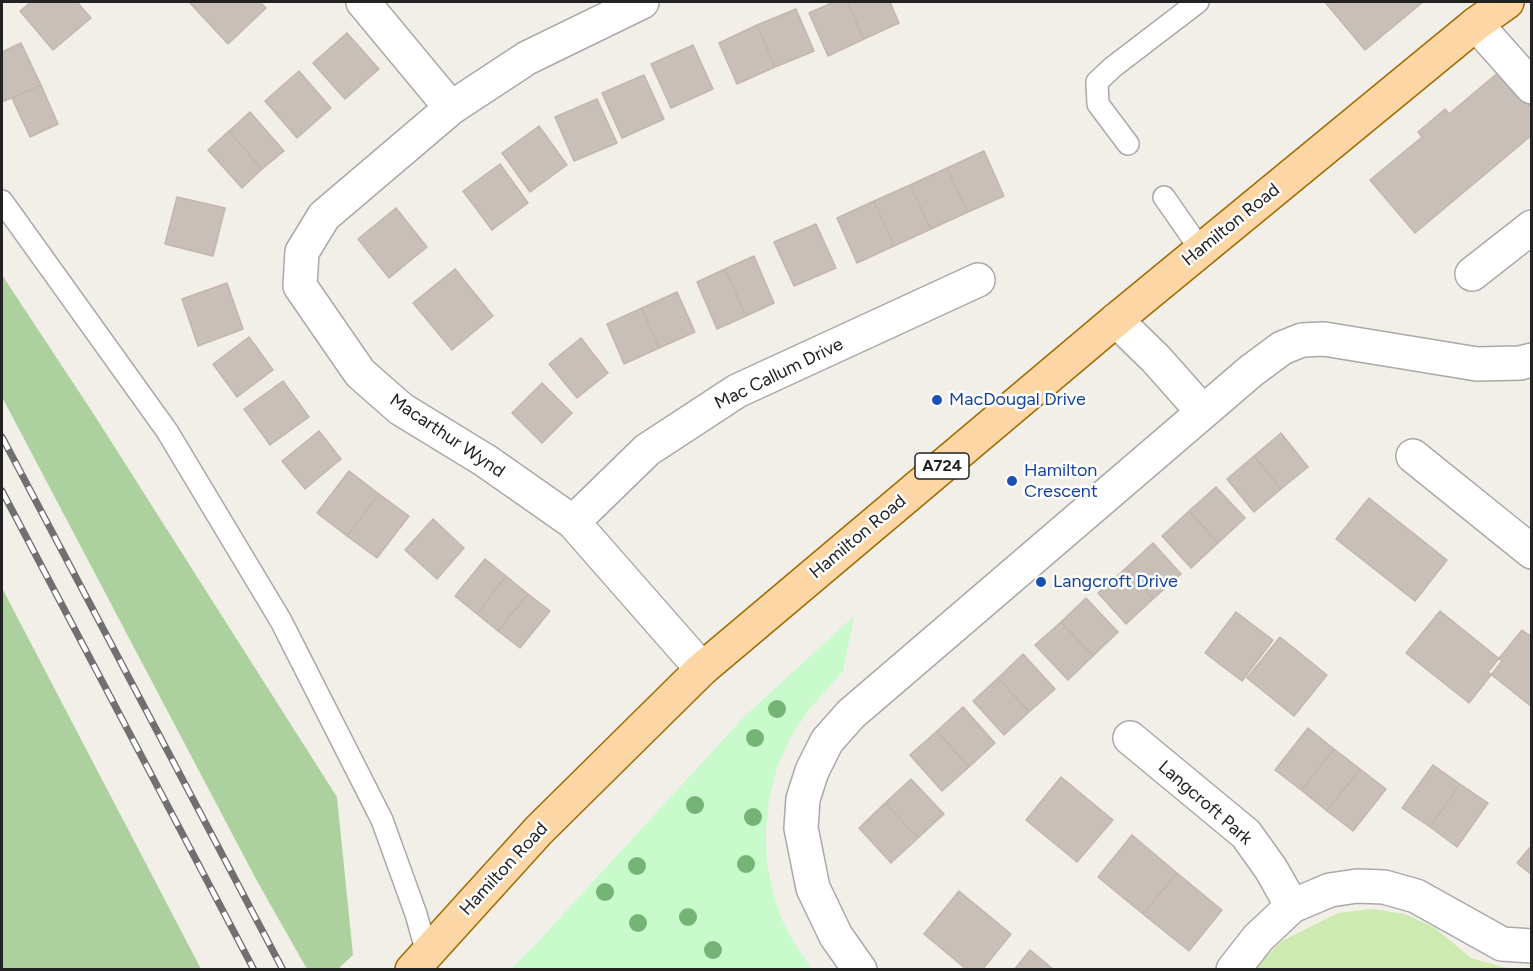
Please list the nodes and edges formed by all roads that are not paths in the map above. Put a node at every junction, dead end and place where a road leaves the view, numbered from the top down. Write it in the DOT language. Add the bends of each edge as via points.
graph roads {
  1 [pos="363,2"];
  2 [pos="642,2"];
  3 [pos="1198,2"];
  4 [pos="1507,2"];
  5 [pos="1476,24"];
  6 [pos="1532,87"];
  7 [pos="452,108"];
  8 [pos="1128,144"];
  9 [pos="1164,197"];
  10 [pos="2,201"];
  11 [pos="1532,227"];
  12 [pos="1201,250"];
  13 [pos="1472,274"];
  14 [pos="978,280"];
  15 [pos="1116,320"];
  16 [pos="1532,360"];
  17 [pos="1203,412"];
  18 [pos="1413,456"];
  19 [pos="573,522"];
  20 [pos="1532,552"];
  21 [pos="702,669"];
  22 [pos="1130,738"];
  23 [pos="1292,906"];
  24 [pos="1532,946"];
  25 [pos="419,961"];
  26 [pos="860,969"];
  27 [pos="1233,969"];
  1 -- 7 [label="street"];
  2 -- 7 [label="street, Macarthur Wynd" via="527,58"];
  3 -- 8 [label="lane" via="1097,82 1098,104"];
  4 -- 5 [label="main road, Hamilton Road / A724"];
  5 -- 6 [label="street"];
  5 -- 12 [label="main road, Hamilton Road / A724"];
  7 -- 19 [label="street, Macarthur Wynd" via="324,216 302,252 300,286 360,372 401,409 486,461"];
  9 -- 12 [label="lane"];
  10 -- 25 [label="lane" via="167,431 281,621 382,819 416,914"];
  11 -- 13 [label="street"];
  12 -- 15 [label="main road, Hamilton Road / A724"];
  14 -- 19 [label="street, Mac Callum Drive" via="737,391 647,450"];
  15 -- 17 [label="street"];
  15 -- 21 [label="main road, Hamilton Road / A724"];
  16 -- 17 [label="street" via="1477,364 1324,339 1302,340 1282,348 1251,370"];
  17 -- 26 [label="street" via="851,714 826,741 803,799 801,828 813,888 836,936"];
  18 -- 20 [label="street"];
  19 -- 21 [label="street, Macarthur Wynd"];
  21 -- 25 [label="main road, Hamilton Road / A724" via="539,830"];
  22 -- 23 [label="street, Langcroft Park" via="1246,834 1272,869"];
  23 -- 24 [label="street" via="1330,890 1384,887 1416,896 1502,944"];
  23 -- 27 [label="street"];
}
